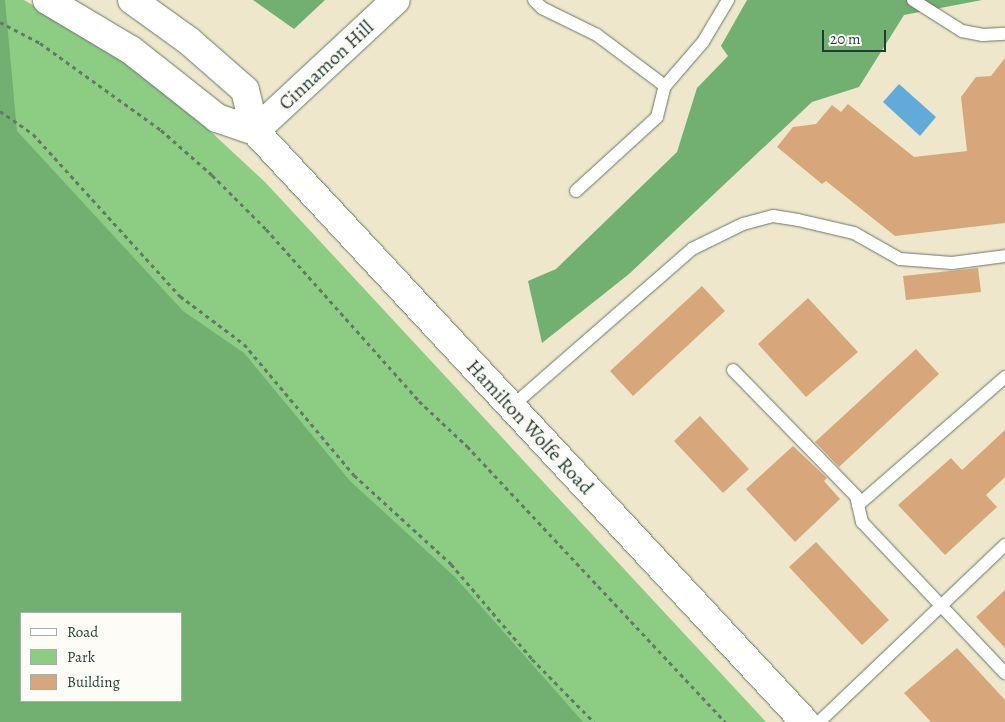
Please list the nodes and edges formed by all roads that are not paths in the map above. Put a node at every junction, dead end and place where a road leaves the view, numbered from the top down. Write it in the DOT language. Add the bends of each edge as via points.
graph roads {
  1 [pos="47,0"];
  2 [pos="132,0"];
  3 [pos="396,0"];
  4 [pos="534,0"];
  5 [pos="728,0"];
  6 [pos="913,0"];
  7 [pos="1005,34"];
  8 [pos="665,86"];
  9 [pos="255,131"];
  10 [pos="576,191"];
  11 [pos="1005,256"];
  12 [pos="733,370"];
  13 [pos="1005,377"];
  14 [pos="511,407"];
  15 [pos="858,505"];
  16 [pos="1005,546"];
  17 [pos="941,606"];
  18 [pos="1005,673"];
  19 [pos="805,722"];
  20 [pos="820,722"];
  1 -- 9 [label="street, Hamilton Wolfe Road" via="131,50 217,118"];
  2 -- 9 [label="street, Hamilton Wolfe Road" via="189,41 245,90"];
  3 -- 9 [label="street, Cinnamon Hill"];
  4 -- 8 [label="lane" via="542,8 597,35"];
  5 -- 8 [label="lane" via="703,42"];
  6 -- 7 [label="lane" via="962,31 983,35"];
  8 -- 10 [label="lane" via="657,117"];
  9 -- 14 [label="street, Hamilton Wolfe Road"];
  11 -- 14 [label="lane" via="952,263 900,259 854,233 798,220 773,216 743,224 692,249"];
  12 -- 15 [label="lane" via="856,496"];
  13 -- 15 [label="lane"];
  14 -- 19 [label="street, Hamilton Wolfe Road"];
  15 -- 17 [label="lane" via="862,522"];
  16 -- 17 [label="lane"];
  17 -- 18 [label="lane"];
  17 -- 20 [label="lane"];
}
